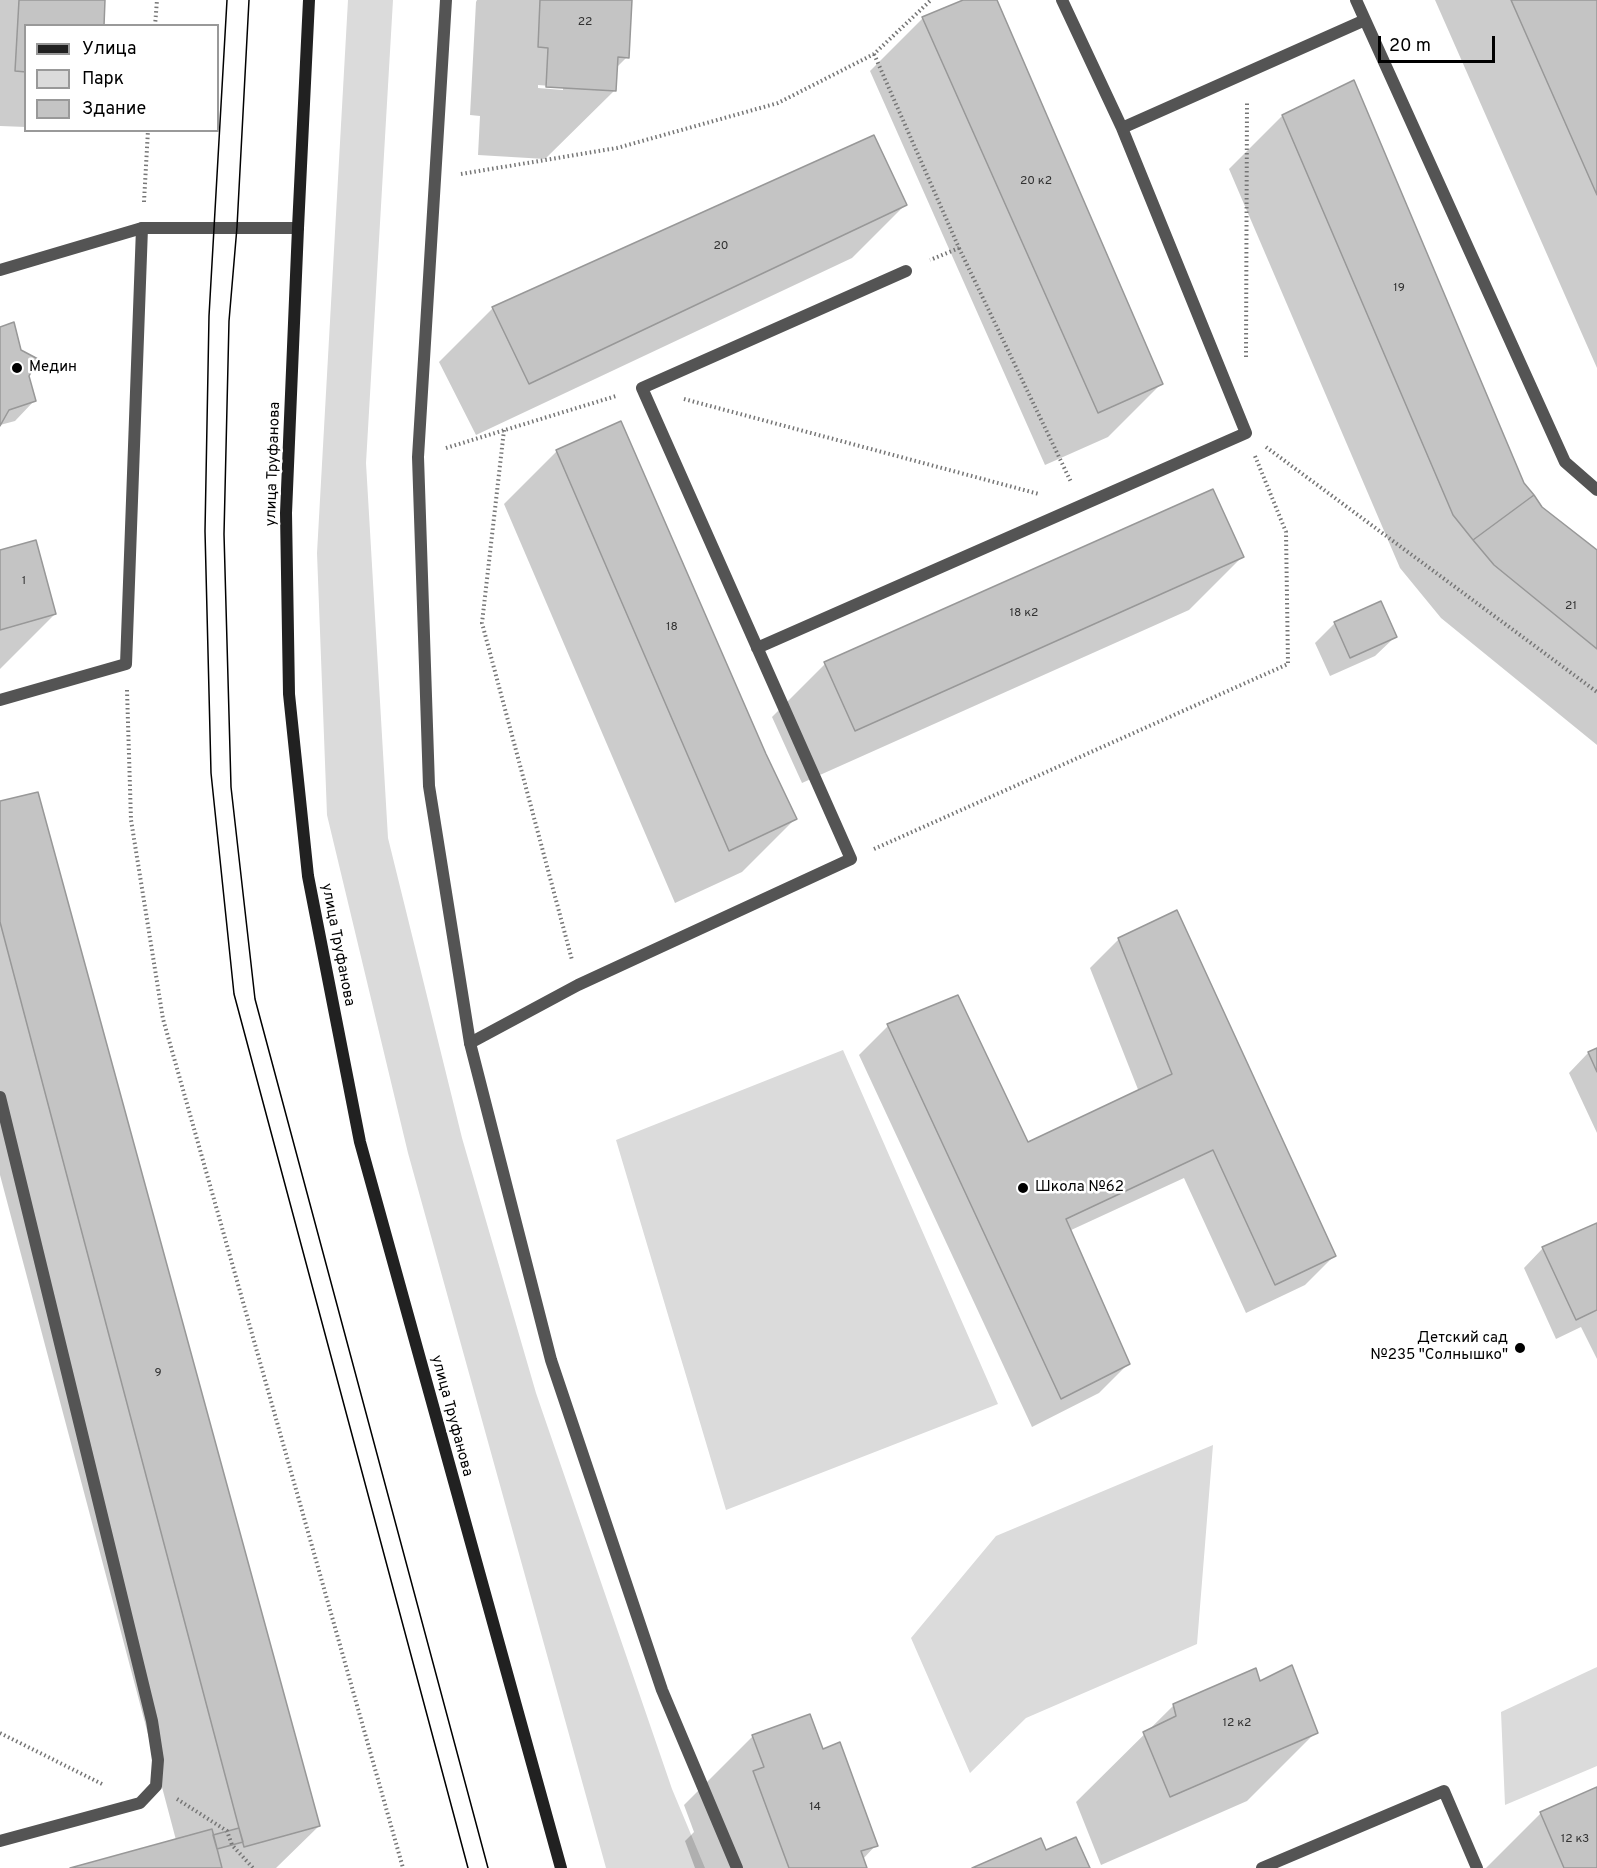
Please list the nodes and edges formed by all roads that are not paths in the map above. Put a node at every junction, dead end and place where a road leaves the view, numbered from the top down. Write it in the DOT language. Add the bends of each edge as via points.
graph roads {
  1 [pos="309,0"];
  2 [pos="446,0"];
  3 [pos="1062,0"];
  4 [pos="1356,0"];
  5 [pos="1365,20"];
  6 [pos="1122,128"];
  7 [pos="142,228"];
  8 [pos="298,228"];
  9 [pos="0,270"];
  10 [pos="906,271"];
  11 [pos="1597,490"];
  12 [pos="757,648"];
  13 [pos="0,700"];
  14 [pos="470,1043"];
  15 [pos="0,1097"];
  16 [pos="0,1841"];
  17 [pos="561,1868"];
  18 [pos="737,1868"];
  19 [pos="1262,1868"];
  20 [pos="1477,1868"];
  1 -- 8 [label="street, улица Труфанова"];
  2 -- 14 [label="street" via="418,457 429,786"];
  3 -- 6 [label="street"];
  4 -- 5 [label="street"];
  5 -- 6 [label="street"];
  5 -- 11 [label="street" via="1565,462"];
  6 -- 12 [label="street" via="1246,433"];
  7 -- 8 [label="street"];
  7 -- 9 [label="street"];
  7 -- 13 [label="street" via="126,664"];
  8 -- 17 [label="street, улица Труфанова" via="286,513 289,694 308,876 360,1142"];
  10 -- 12 [label="street" via="642,388"];
  12 -- 14 [label="street" via="851,859 578,985"];
  14 -- 18 [label="street" via="552,1360 662,1690"];
  15 -- 16 [label="street" via="152,1721 158,1760 156,1786 140,1803"];
  19 -- 20 [label="street" via="1444,1791"];
}
